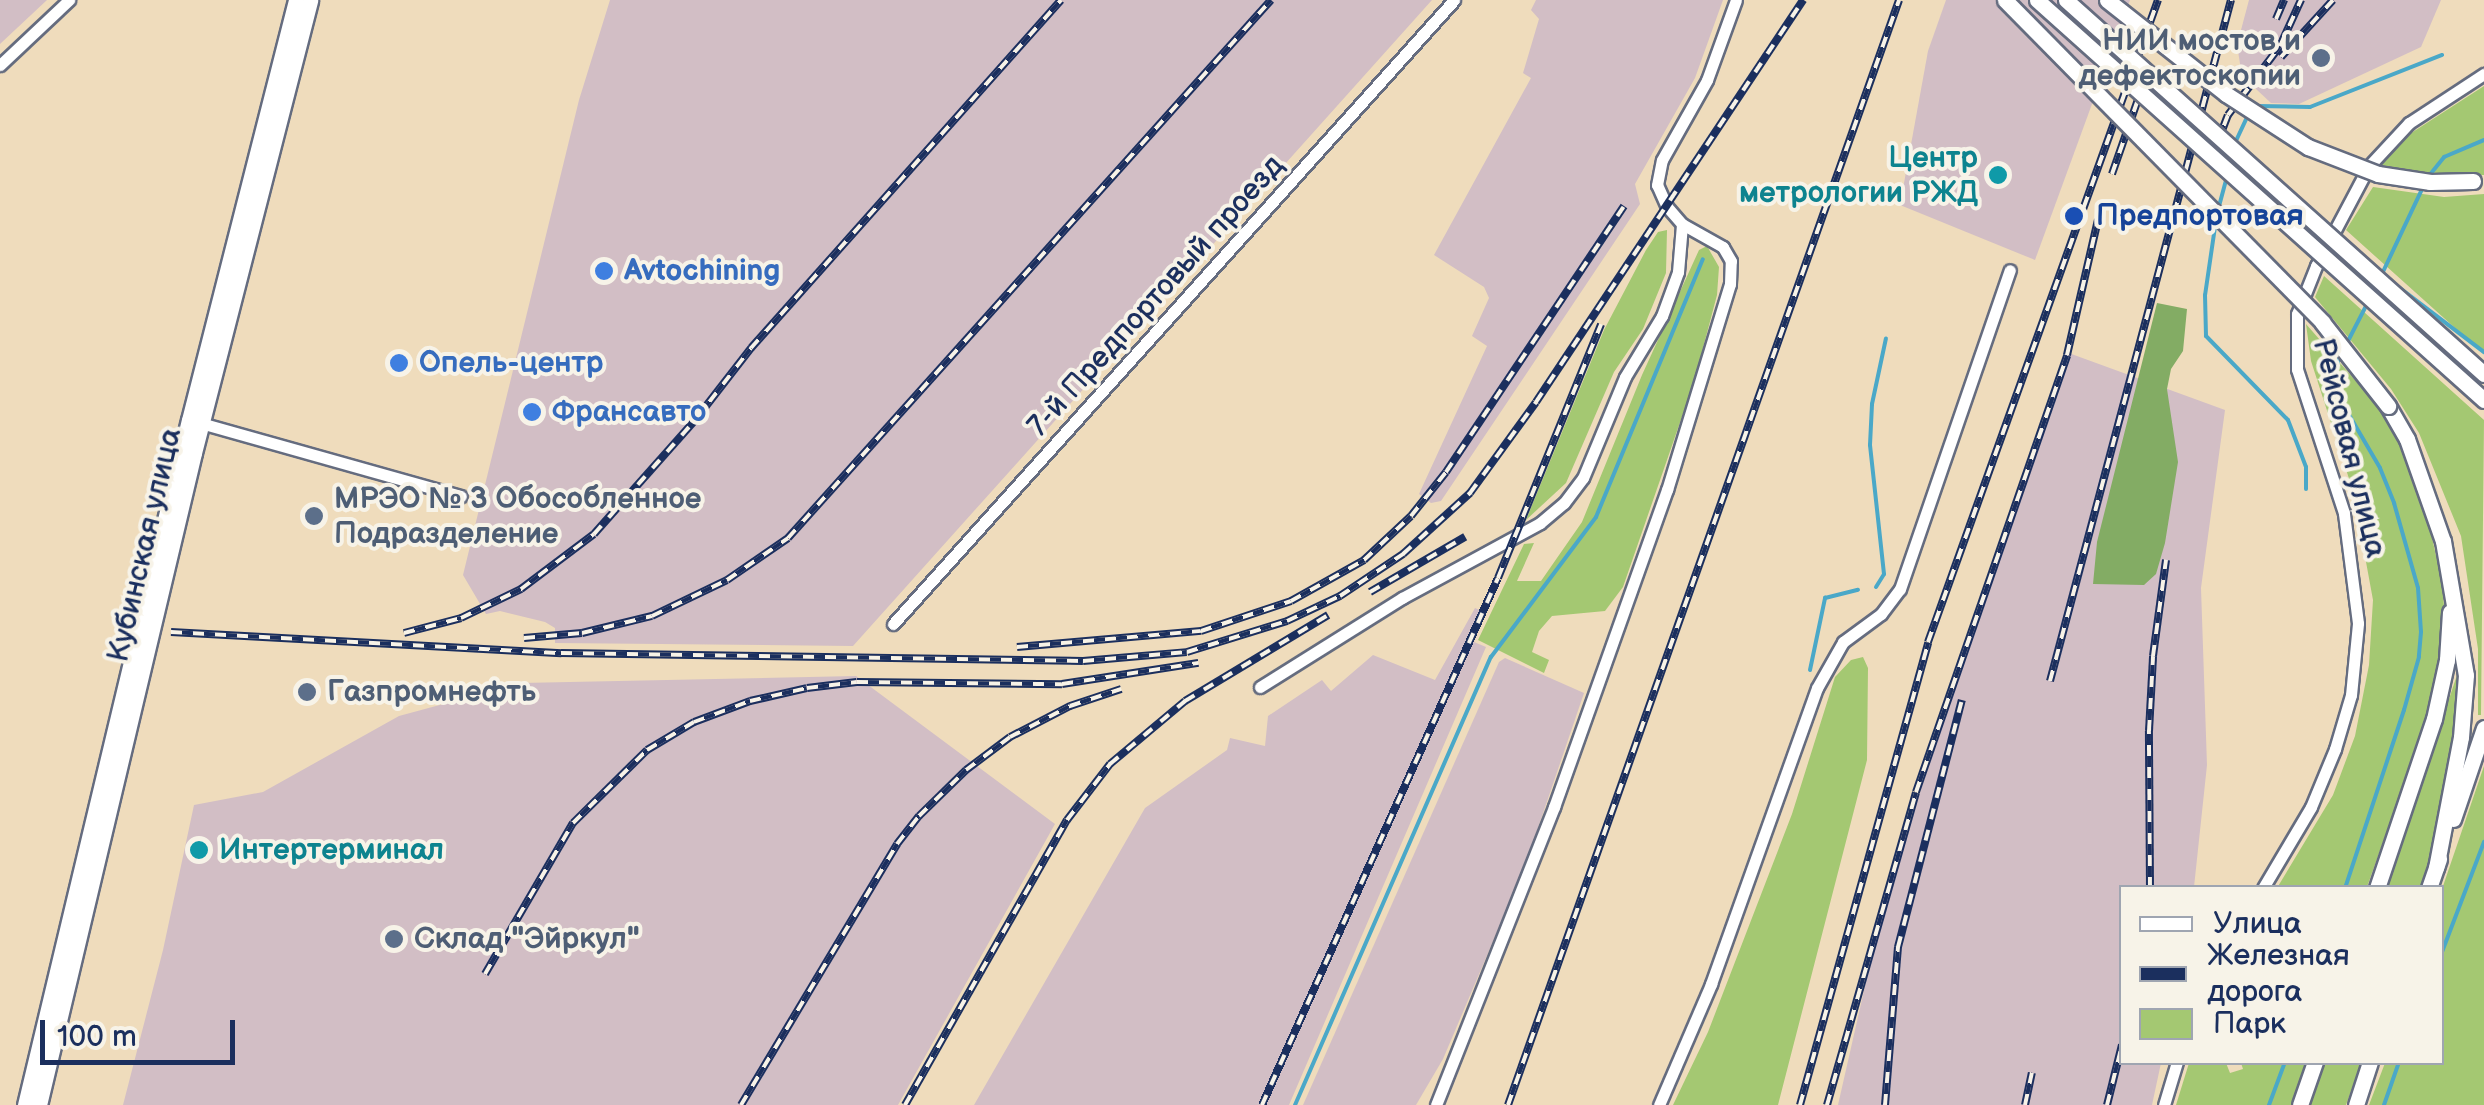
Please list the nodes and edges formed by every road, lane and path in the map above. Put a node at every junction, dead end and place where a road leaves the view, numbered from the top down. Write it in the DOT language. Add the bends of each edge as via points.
graph roads {
  1 [pos="69,0"];
  2 [pos="296,0"];
  3 [pos="310,0"];
  4 [pos="1454,0"];
  5 [pos="1736,0"];
  6 [pos="2006,0"];
  7 [pos="2037,0"];
  8 [pos="2066,0"];
  9 [pos="2107,0"];
  10 [pos="0,65"];
  11 [pos="2484,74"];
  12 [pos="2479,180"];
  13 [pos="1682,224"];
  14 [pos="2010,270"];
  15 [pos="2484,374"];
  16 [pos="2484,400"];
  17 [pos="195,421"];
  18 [pos="461,496"];
  19 [pos="2452,583"];
  20 [pos="893,624"];
  21 [pos="1260,687"];
  22 [pos="2484,728"];
  23 [pos="2436,868"];
  24 [pos="2265,885"];
  25 [pos="2378,885"];
  26 [pos="2430,885"];
  27 [pos="2176,1065"];
  28 [pos="2314,1065"];
  29 [pos="2369,1065"];
  30 [pos="25,1105"];
  31 [pos="39,1105"];
  32 [pos="1436,1105"];
  33 [pos="1658,1105"];
  34 [pos="2164,1105"];
  35 [pos="2300,1105"];
  36 [pos="2356,1105"];
  1 -- 10 [label="street"];
  2 -- 17 [label="main road, Кубинская улица"];
  3 -- 17 [label="main road, Кубинская улица"];
  4 -- 20 [label="street, 7-й Предпортовый проезд"];
  5 -- 13 [label="street" via="1707,80 1662,160 1657,185"];
  6 -- 19 [label="main road, bridge" via="2322,322 2388,406 2430,497"];
  7 -- 16 [label="main road, bridge"];
  8 -- 15 [label="main road, bridge"];
  9 -- 12 [label="main road, bridge" via="2226,94 2308,147 2378,174"];
  11 -- 24 [label="street, Рейсовая улица" via="2409,123 2369,166 2297,314 2297,369 2352,552 2356,668 2324,778"];
  13 -- 21 [label="street" via="1678,272 1662,316 1625,377 1583,478 1564,503"];
  13 -- 32 [label="street" via="1723,247 1731,262 1730,284 1666,490 1554,807"];
  14 -- 33 [label="street" via="1900,589 1881,614 1843,642 1816,688 1711,984"];
  17 -- 18 [label="street"];
  17 -- 30 [label="main road, Кубинская улица"];
  17 -- 31 [label="main road, Кубинская улица"];
  19 -- 23 [label="main road" via="2466,675"];
  19 -- 25 [label="main road" via="2447,660 2434,720"];
  22 -- 23 [label="main road"];
  23 -- 26 [label="main road"];
  27 -- 34 [label="street"];
  28 -- 35 [label="main road"];
  29 -- 36 [label="main road"];
}
